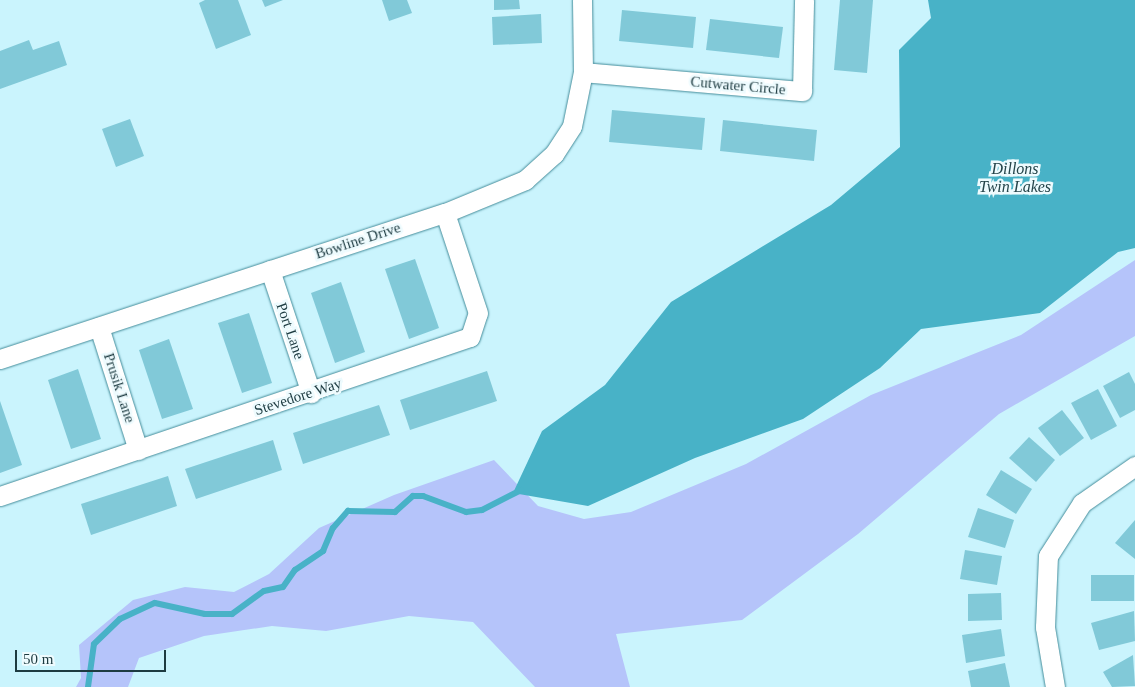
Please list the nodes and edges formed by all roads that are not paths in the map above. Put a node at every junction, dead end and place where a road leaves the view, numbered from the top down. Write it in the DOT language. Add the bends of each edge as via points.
graph roads {
  1 [pos="582,0"];
  2 [pos="804,0"];
  3 [pos="583,72"];
  4 [pos="445,213"];
  5 [pos="270,270"];
  6 [pos="99,327"];
  7 [pos="0,359"];
  8 [pos="311,393"];
  9 [pos="138,450"];
  10 [pos="1135,466"];
  11 [pos="0,496"];
  12 [pos="1055,687"];
  1 -- 3 [label="street, Bowline Drive"];
  2 -- 3 [label="street, Cutwater Circle" via="802,92"];
  3 -- 4 [label="street, Bowline Drive" via="572,126 554,154 525,180"];
  4 -- 5 [label="street, Bowline Drive"];
  4 -- 8 [label="street, Stevedore Way" via="478,313 470,337"];
  5 -- 6 [label="street, Bowline Drive"];
  5 -- 8 [label="street, Port Lane"];
  6 -- 7 [label="street, Bowline Drive"];
  6 -- 9 [label="street, Prusik Lane"];
  8 -- 9 [label="street, Stevedore Way"];
  9 -- 11 [label="street, Stevedore Way"];
  10 -- 12 [label="street" via="1082,503 1048,556 1044,627"];
}
